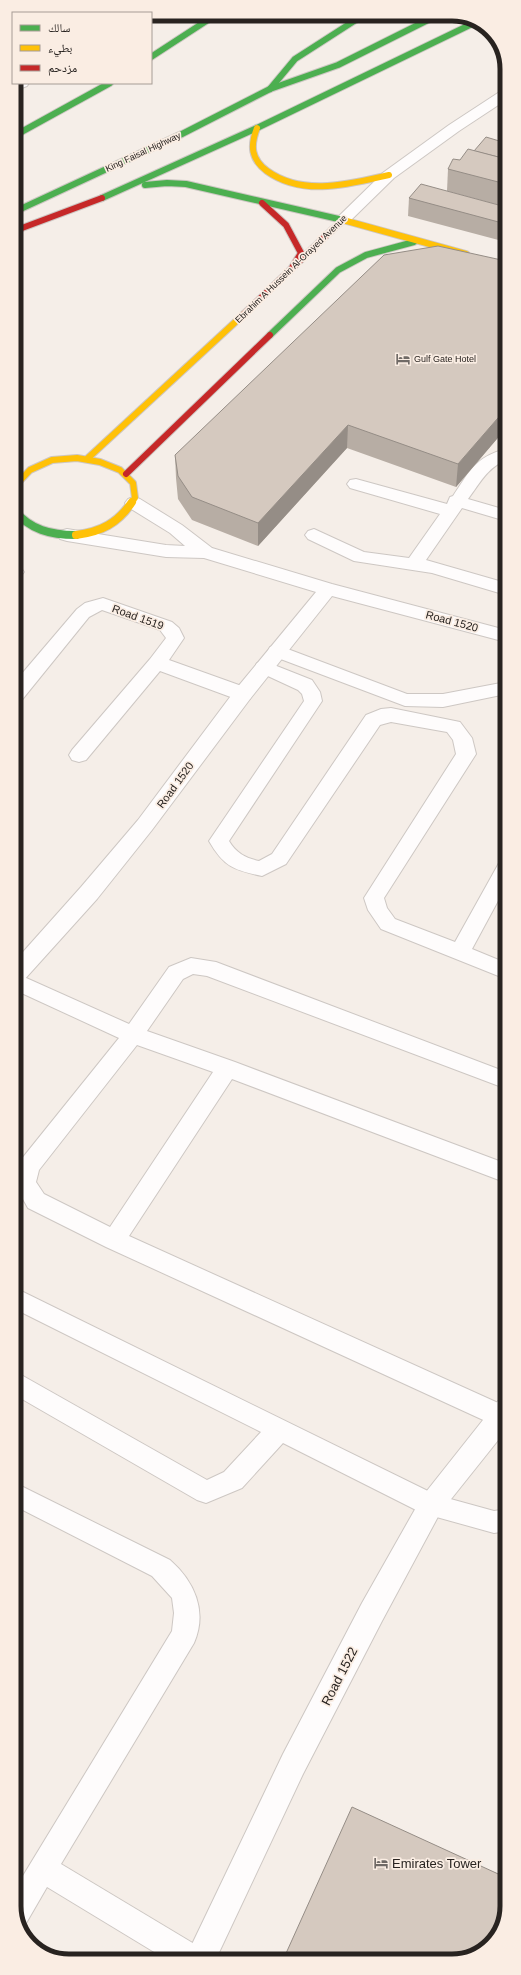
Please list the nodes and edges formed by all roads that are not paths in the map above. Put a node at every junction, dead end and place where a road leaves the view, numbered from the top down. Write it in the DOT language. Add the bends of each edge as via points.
graph roads {
  1 [pos="206,21"];
  2 [pos="354,21"];
  3 [pos="426,21"];
  4 [pos="470,25"];
  5 [pos="152,56"];
  6 [pos="108,84"];
  7 [pos="270,89"];
  8 [pos="500,98"];
  9 [pos="256,128"];
  10 [pos="21,132"];
  11 [pos="389,175"];
  12 [pos="117,192"];
  13 [pos="252,198"];
  14 [pos="21,209"];
  15 [pos="342,220"];
  16 [pos="21,228"];
  17 [pos="418,241"];
  18 [pos="477,257"];
  19 [pos="290,271"];
  20 [pos="500,456"];
  21 [pos="88,458"];
  22 [pos="126,474"];
  23 [pos="21,478"];
  24 [pos="356,484"];
  25 [pos="134,503"];
  26 [pos="453,506"];
  27 [pos="500,515"];
  28 [pos="21,518"];
  29 [pos="67,535"];
  30 [pos="314,535"];
  31 [pos="205,552"];
  32 [pos="414,564"];
  33 [pos="500,587"];
  34 [pos="328,590"];
  35 [pos="500,634"];
  36 [pos="277,651"];
  37 [pos="157,663"];
  38 [pos="264,667"];
  39 [pos="21,687"];
  40 [pos="500,689"];
  41 [pos="243,694"];
  42 [pos="79,756"];
  43 [pos="500,879"];
  44 [pos="460,951"];
  45 [pos="21,968"];
  46 [pos="500,968"];
  47 [pos="21,984"];
  48 [pos="133,1035"];
  49 [pos="227,1068"];
  50 [pos="500,1079"];
  51 [pos="500,1171"];
  52 [pos="114,1240"];
  53 [pos="21,1301"];
  54 [pos="21,1386"];
  55 [pos="500,1411"];
  56 [pos="500,1418"];
  57 [pos="280,1429"];
  58 [pos="21,1497"];
  59 [pos="432,1505"];
  60 [pos="500,1521"];
  61 [pos="43,1869"];
  62 [pos="21,1905"];
  63 [pos="188,1954"];
  64 [pos="201,1954"];
  1 -- 5 [label="main road"];
  2 -- 7 [label="main road, King Faisal Highway" via="295,59"];
  3 -- 7 [label="main road, King Faisal Highway" via="338,65"];
  4 -- 9 [label="main road"];
  6 -- 10 [label="main road"];
  7 -- 14 [label="main road, King Faisal Highway" via="182,134"];
  8 -- 11 [label="lane, Ebrahim A Hussein Al-Orayed Avenue"];
  9 -- 11 [label="main road" via="250,144 253,157 262,170 275,179 302,185 324,186"];
  9 -- 12 [label="main road"];
  11 -- 15 [label="lane, Ebrahim A Hussein Al-Orayed Avenue"];
  12 -- 13 [label="main road" via="147,184 167,183 186,184"];
  12 -- 16 [label="main road"];
  13 -- 15 [label="main road"];
  13 -- 19 [label="main road" via="271,208 287,223 295,237 301,253"];
  15 -- 17 [label="main road"];
  15 -- 19 [label="main road, Ebrahim A Hussein Al-Orayed Avenue"];
  17 -- 18 [label="main road"];
  17 -- 22 [label="main road" via="356,258 338,270"];
  19 -- 21 [label="main road, Ebrahim A Hussein Al-Orayed Avenue"];
  20 -- 26 [label="lane" via="482,467"];
  21 -- 22 [label="main road" via="102,461"];
  21 -- 23 [label="main road" via="54,460 25,473"];
  22 -- 25 [label="main road" via="136,492"];
  24 -- 26 [label="lane"];
  25 -- 29 [label="main road" via="127,514 102,530"];
  25 -- 31 [label="street, Road 1520" via="176,529"];
  26 -- 27 [label="lane"];
  26 -- 32 [label="lane"];
  28 -- 29 [label="main road" via="37,529"];
  29 -- 31 [label="street, Road 1520" via="166,551"];
  30 -- 32 [label="lane" via="360,557"];
  31 -- 34 [label="street, Road 1520"];
  32 -- 33 [label="lane" via="433,567"];
  34 -- 35 [label="street, Road 1520"];
  34 -- 36 [label="street, Road 1520"];
  36 -- 38 [label="street, Road 1520"];
  36 -- 40 [label="lane" via="405,700 421,703 439,702"];
  37 -- 39 [label="lane, Road 1519" via="175,638 173,632 166,626 103,604 82,613"];
  37 -- 41 [label="lane"];
  37 -- 42 [label="lane"];
  38 -- 41 [label="street, Road 1520"];
  38 -- 44 [label="lane" via="305,686 312,692 313,701 219,841 226,855 238,864 262,869 279,859 372,720 391,714 453,726 462,738 466,754 374,898 378,910 388,924"];
  41 -- 45 [label="street, Road 1520" via="145,825 89,894"];
  43 -- 44 [label="lane"];
  44 -- 46 [label="lane"];
  47 -- 48 [label="lane"];
  48 -- 49 [label="lane"];
  48 -- 50 [label="lane" via="176,973 191,966 209,968"];
  48 -- 52 [label="lane" via="28,1167 26,1183 36,1201"];
  49 -- 51 [label="lane"];
  49 -- 52 [label="lane"];
  52 -- 55 [label="lane"];
  53 -- 57 [label="lane"];
  54 -- 57 [label="lane" via="206,1492 233,1480"];
  56 -- 59 [label="street, Road 1522"];
  57 -- 59 [label="lane"];
  58 -- 61 [label="lane" via="161,1568 176,1580 185,1596 188,1615 185,1634"];
  59 -- 60 [label="lane" via="494,1522"];
  59 -- 64 [label="street, Road 1522" via="372,1612 293,1764"];
  61 -- 62 [label="lane"];
  61 -- 63 [label="lane"];
}
